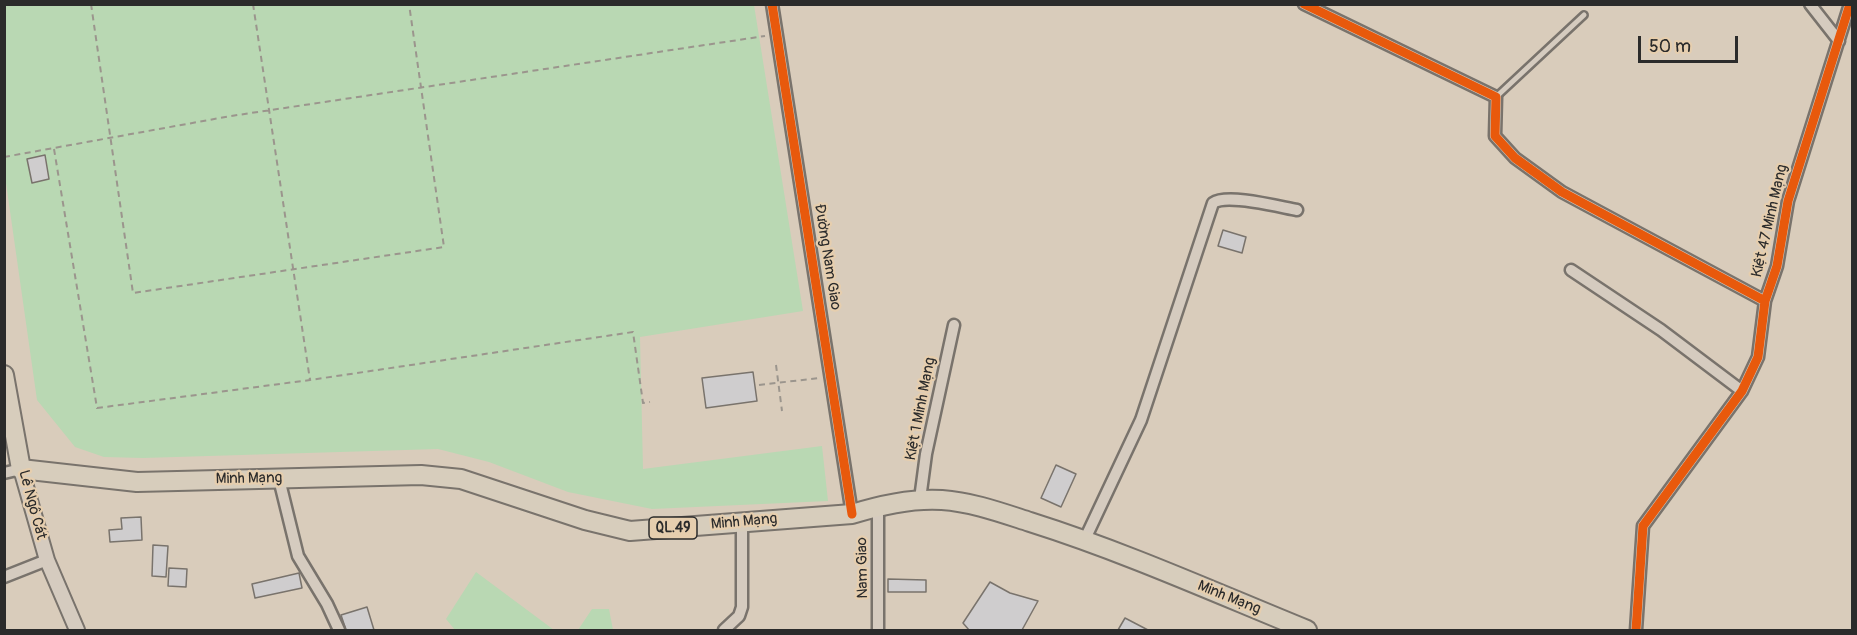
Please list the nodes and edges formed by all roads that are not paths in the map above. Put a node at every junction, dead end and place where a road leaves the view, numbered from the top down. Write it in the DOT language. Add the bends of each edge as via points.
graph roads {
  1 [pos="772,4"];
  2 [pos="1304,4"];
  3 [pos="1810,4"];
  4 [pos="1850,4"];
  5 [pos="1584,15"];
  6 [pos="1839,41"];
  7 [pos="1496,97"];
  8 [pos="1298,210"];
  9 [pos="1570,270"];
  10 [pos="1765,301"];
  11 [pos="954,325"];
  12 [pos="4,375"];
  13 [pos="1742,391"];
  14 [pos="13,471"];
  15 [pos="279,479"];
  16 [pos="920,499"];
  17 [pos="878,506"];
  18 [pos="852,514"];
  19 [pos="742,522"];
  20 [pos="1085,539"];
  21 [pos="47,560"];
  22 [pos="4,577"];
  23 [pos="1298,629"];
  24 [pos="77,630"];
  25 [pos="339,630"];
  26 [pos="724,630"];
  27 [pos="878,630"];
  28 [pos="1636,630"];
  1 -- 18 [label="street, Đường Nam Giao"];
  2 -- 7 [label="street"];
  3 -- 6 [label="street"];
  4 -- 6 [label="street, Kiệt 47 Minh Mạng"];
  5 -- 7 [label="lane"];
  6 -- 10 [label="street, Kiệt 47 Minh Mạng" via="1801,152 1777,266"];
  7 -- 10 [label="street" via="1495,136 1515,158 1562,192"];
  8 -- 20 [label="street" via="1230,199 1214,203 1151,394"];
  9 -- 13 [label="street" via="1661,330"];
  10 -- 13 [label="street, Kiệt 47 Minh Mạng" via="1758,357"];
  11 -- 16 [label="street, Kiệt 1 Minh Mạng"];
  12 -- 14 [label="highway, Lê Ngô Cát"];
  13 -- 28 [label="street, Kiệt 47 Minh Mạng" via="1643,526"];
  14 -- 15 [label="highway, Minh Mạng / QL.49" via="136,482"];
  14 -- 21 [label="street, Lê Ngô Cát"];
  15 -- 19 [label="highway, Minh Mạng / QL.49" via="421,475 461,479 630,531"];
  15 -- 25 [label="street" via="298,556"];
  16 -- 17 [label="highway, Minh Mạng / QL.49"];
  16 -- 20 [label="highway, Minh Mạng / QL.49" via="979,506"];
  17 -- 18 [label="highway, Minh Mạng / QL.49"];
  17 -- 27 [label="street, Nam Giao"];
  18 -- 19 [label="highway, Minh Mạng / QL.49"];
  19 -- 26 [label="street" via="742,607 739,616"];
  20 -- 23 [label="highway, Minh Mạng / QL.49"];
  21 -- 22 [label="street"];
  21 -- 24 [label="street, Lê Ngô Cát"];
}
